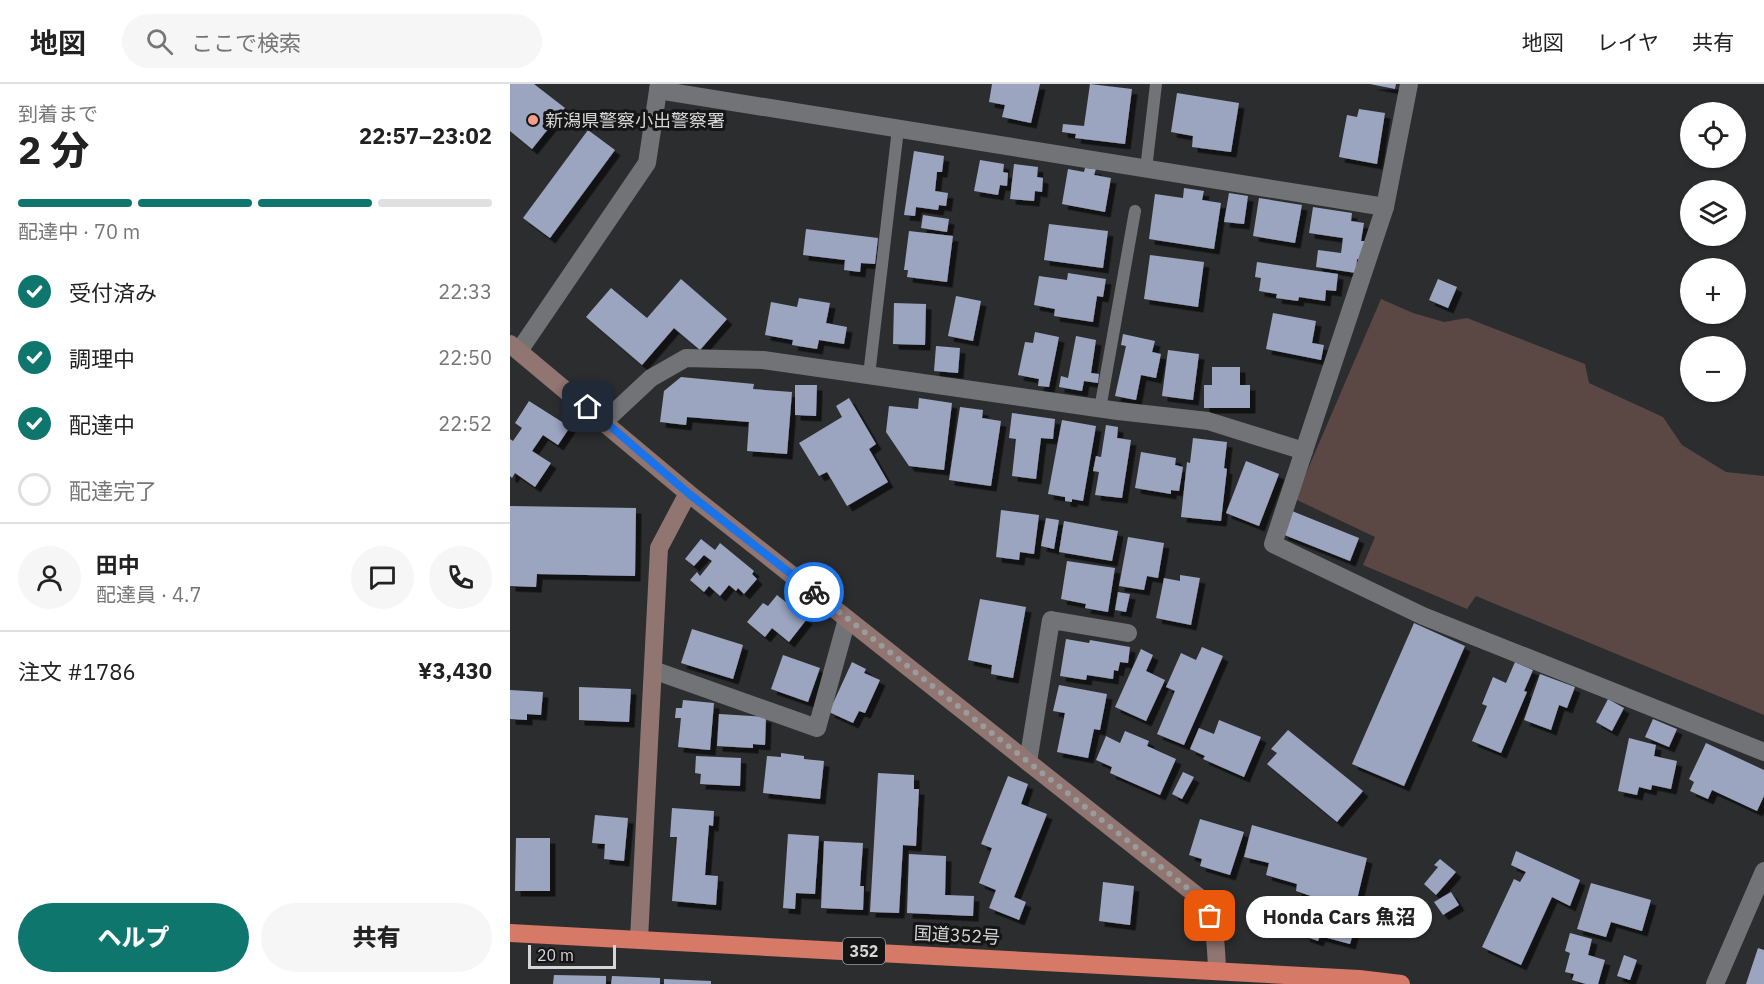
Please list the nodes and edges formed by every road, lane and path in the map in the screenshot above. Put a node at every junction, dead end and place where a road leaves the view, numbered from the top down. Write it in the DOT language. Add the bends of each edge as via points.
graph roads {
  1 [pos="1156,84"];
  2 [pos="1409,84"];
  3 [pos="658,87"];
  4 [pos="898,129"];
  5 [pos="1146,168"];
  6 [pos="1385,207"];
  7 [pos="1135,211"];
  8 [pos="514,347"];
  9 [pos="869,375"];
  10 [pos="1100,409"];
  11 [pos="605,421"];
  12 [pos="1304,452"];
  13 [pos="688,493"];
  14 [pos="848,619"];
  15 [pos="1128,633"];
  16 [pos="653,670"];
  17 [pos="1764,752"];
  18 [pos="1028,762"];
  19 [pos="1763,877"];
  20 [pos="510,933"];
  21 [pos="639,939"];
  22 [pos="1217,971"];
  23 [pos="1277,979"];
  24 [pos="1401,984"];
  25 [pos="1715,984"];
  1 -- 5 [label="lane"];
  2 -- 6 [label="street"];
  3 -- 4 [label="street"];
  3 -- 8 [label="street" via="647,163"];
  4 -- 5 [label="street"];
  4 -- 9 [label="lane"];
  5 -- 6 [label="street"];
  6 -- 12 [label="street"];
  7 -- 10 [label="lane"];
  8 -- 11 [label="street"];
  9 -- 10 [label="street"];
  9 -- 11 [label="street" via="763,360 686,358 651,378"];
  10 -- 12 [label="street" via="1208,421"];
  11 -- 13 [label="street"];
  12 -- 17 [label="street" via="1273,544 1423,616"];
  13 -- 14 [label="street"];
  13 -- 16 [label="street" via="660,548"];
  14 -- 16 [label="street" via="817,728"];
  14 -- 18 [label="street"];
  15 -- 18 [label="street" via="1051,620"];
  16 -- 21 [label="street"];
  18 -- 22 [label="street" via="1200,898 1216,940"];
  19 -- 25 [label="street"];
  20 -- 21 [label="highway, 国道352号 / 352"];
  21 -- 22 [label="highway, 国道352号 / 352"];
  22 -- 23 [label="highway, 国道352号 / 352"];
  23 -- 24 [label="highway, 国道352号 / 352" via="1359,979"];
}
